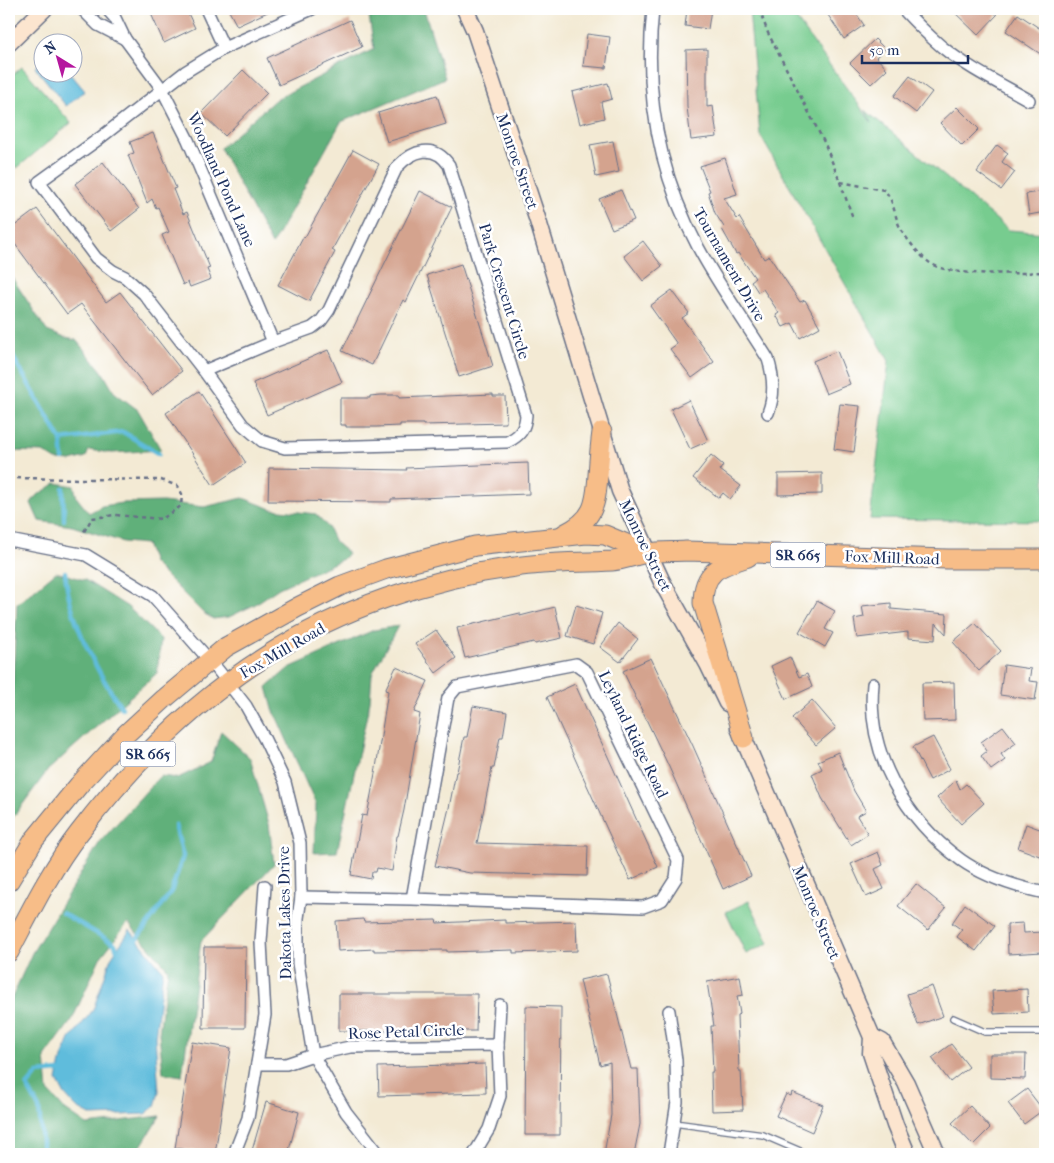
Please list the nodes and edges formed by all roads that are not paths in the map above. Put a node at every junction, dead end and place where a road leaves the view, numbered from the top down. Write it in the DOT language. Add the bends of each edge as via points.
graph roads {
  1 [pos="44,9"];
  2 [pos="82,9"];
  3 [pos="107,9"];
  4 [pos="206,9"];
  5 [pos="312,9"];
  6 [pos="465,9"];
  7 [pos="473,9"];
  8 [pos="653,9"];
  9 [pos="903,9"];
  10 [pos="475,31"];
  11 [pos="125,39"];
  12 [pos="9,43"];
  13 [pos="224,48"];
  14 [pos="162,89"];
  15 [pos="1029,100"];
  16 [pos="273,342"];
  17 [pos="204,371"];
  18 [pos="768,413"];
  19 [pos="602,432"];
  20 [pos="558,536"];
  21 [pos="9,540"];
  22 [pos="648,553"];
  23 [pos="760,554"];
  24 [pos="1045,559"];
  25 [pos="219,671"];
  26 [pos="873,684"];
  27 [pos="744,738"];
  28 [pos="9,881"];
  29 [pos="265,886"];
  30 [pos="1045,893"];
  31 [pos="301,897"];
  32 [pos="412,899"];
  33 [pos="9,952"];
  34 [pos="500,1005"];
  35 [pos="669,1011"];
  36 [pos="953,1018"];
  37 [pos="1045,1032"];
  38 [pos="872,1037"];
  39 [pos="498,1045"];
  40 [pos="313,1054"];
  41 [pos="257,1064"];
  42 [pos="674,1123"];
  43 [pos="234,1154"];
  44 [pos="379,1154"];
  45 [pos="474,1154"];
  46 [pos="669,1154"];
  47 [pos="807,1154"];
  48 [pos="907,1154"];
  49 [pos="937,1154"];
  1 -- 12 [label="main road"];
  2 -- 11 [label="street, Woodland Pond Lane" via="98,25"];
  3 -- 11 [label="street, Woodland Pond Lane"];
  4 -- 13 [label="street"];
  5 -- 13 [label="street"];
  6 -- 10 [label="main road, Monroe Street"];
  7 -- 10 [label="main road, Monroe Street"];
  8 -- 18 [label="street, Tournament Drive" via="650,83 668,177 683,218 699,248 768,360 774,390"];
  9 -- 15 [label="street" via="943,48"];
  10 -- 19 [label="main road, Monroe Street" via="538,221"];
  11 -- 14 [label="street, Woodland Pond Lane"];
  13 -- 14 [label="street"];
  14 -- 16 [label="street, Woodland Pond Lane" via="211,192"];
  14 -- 17 [label="street, Park Crescent Circle" via="39,182 96,258 144,294"];
  16 -- 17 [label="street, Park Crescent Circle"];
  16 -- 17 [label="street, Park Crescent Circle" via="312,328 321,321 396,167 405,158 421,151 432,152 443,157 449,165 526,415 526,424 517,438 507,442 285,448 262,441 243,425"];
  19 -- 20 [label="main road" via="593,508 585,521"];
  19 -- 22 [label="main road, Monroe Street" via="620,491"];
  20 -- 22 [label="main road, Fox Mill Road / SR 665" via="605,535"];
  20 -- 25 [label="main road, Fox Mill Road / SR 665" via="476,546 386,569 340,586 226,647"];
  21 -- 25 [label="street, Dakota Lakes Drive" via="86,555 153,596"];
  22 -- 23 [label="main road, Fox Mill Road / SR 665"];
  22 -- 25 [label="main road, Fox Mill Road / SR 665" via="614,561 516,566 440,582 366,606 268,654"];
  22 -- 27 [label="main road, Monroe Street"];
  23 -- 24 [label="main road, Fox Mill Road / SR 665"];
  23 -- 27 [label="main road" via="712,572 703,589 703,603"];
  25 -- 28 [label="main road, Fox Mill Road / SR 665" via="164,699 126,734 85,777 34,840"];
  25 -- 31 [label="street, Dakota Lakes Drive" via="246,706 284,782 300,843"];
  25 -- 33 [label="main road, Fox Mill Road / SR 665" via="171,732 129,772 78,834 41,892"];
  26 -- 30 [label="street" via="873,722 879,750 900,796 921,824 962,861 1015,886"];
  27 -- 38 [label="main road, Monroe Street"];
  29 -- 41 [label="street" via="262,942 265,1015"];
  31 -- 32 [label="street, Leyland Ridge Road"];
  31 -- 40 [label="street, Dakota Lakes Drive" via="298,963"];
  32 -- 32 [label="street, Leyland Ridge Road" via="643,907 662,900 676,878 678,860 587,672 576,664 457,687 448,698"];
  34 -- 39 [label="street"];
  35 -- 42 [label="street" via="676,1060"];
  36 -- 37 [label="lane" via="985,1032"];
  38 -- 48 [label="main road, Monroe Street" via="871,1053"];
  38 -- 49 [label="main road, Monroe Street" via="882,1042 906,1083"];
  39 -- 40 [label="street, Rose Petal Circle" via="350,1047"];
  39 -- 45 [label="street" via="500,1096 489,1129"];
  40 -- 41 [label="street, Rose Petal Circle" via="286,1064"];
  40 -- 44 [label="street, Dakota Lakes Drive" via="346,1112"];
  41 -- 43 [label="street" via="248,1118"];
  42 -- 46 [label="street"];
  42 -- 47 [label="lane" via="763,1135"];
}
